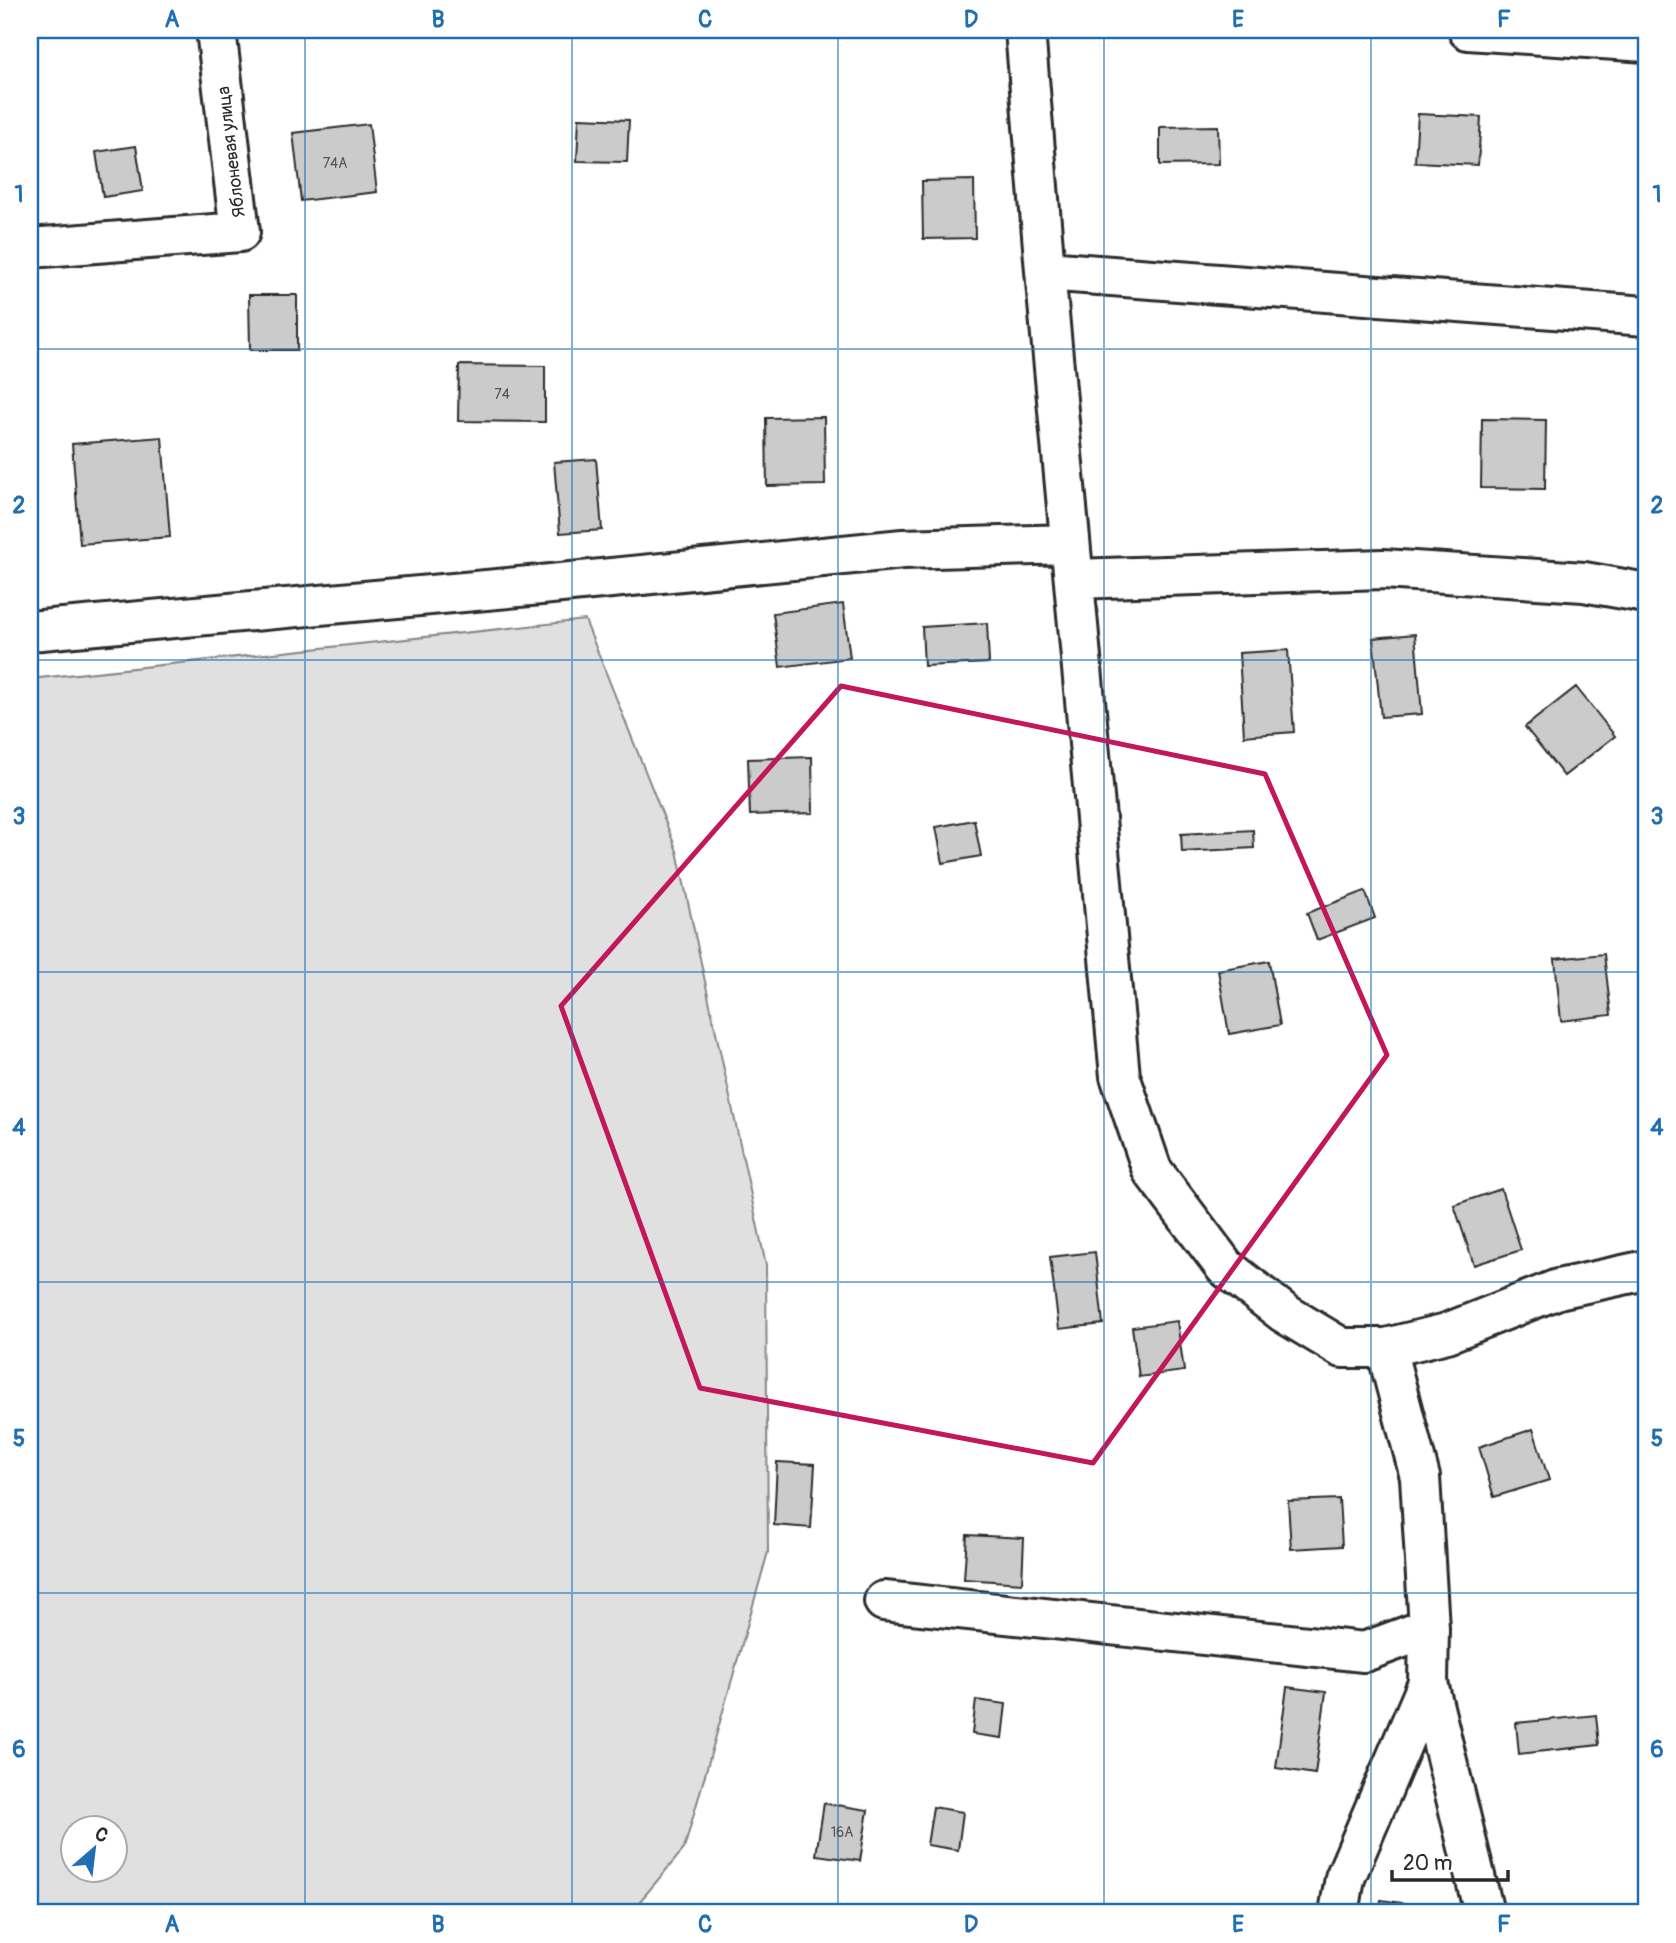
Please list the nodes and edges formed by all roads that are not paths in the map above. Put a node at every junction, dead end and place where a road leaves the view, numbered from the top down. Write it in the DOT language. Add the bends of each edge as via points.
graph roads {
  1 [pos="216,30"];
  2 [pos="1025,30"];
  3 [pos="1468,30"];
  4 [pos="1646,42"];
  5 [pos="30,248"];
  6 [pos="1045,271"];
  7 [pos="1646,316"];
  8 [pos="1072,562"];
  9 [pos="1646,593"];
  10 [pos="30,631"];
  11 [pos="1646,1270"];
  12 [pos="1387,1348"];
  13 [pos="884,1601"];
  14 [pos="1429,1628"];
  15 [pos="1428,1683"];
  16 [pos="1339,1913"];
  17 [pos="1484,1913"];
  1 -- 5 [label="street, Яблоневая улица" via="240,232"];
  2 -- 6 [label="street"];
  3 -- 4 [label="street"];
  6 -- 7 [label="street"];
  6 -- 8 [label="street"];
  8 -- 9 [label="street" via="1383,569 1584,582"];
  8 -- 10 [label="street" via="903,549"];
  8 -- 12 [label="street" via="1119,1076 1152,1170 1225,1267 1284,1313 1342,1348"];
  11 -- 12 [label="street" via="1558,1289 1447,1333"];
  12 -- 14 [label="street" via="1420,1477"];
  13 -- 14 [label="street" via="1363,1652"];
  14 -- 15 [label="street"];
  15 -- 16 [label="street" via="1345,1878"];
  15 -- 17 [label="street"];
}
